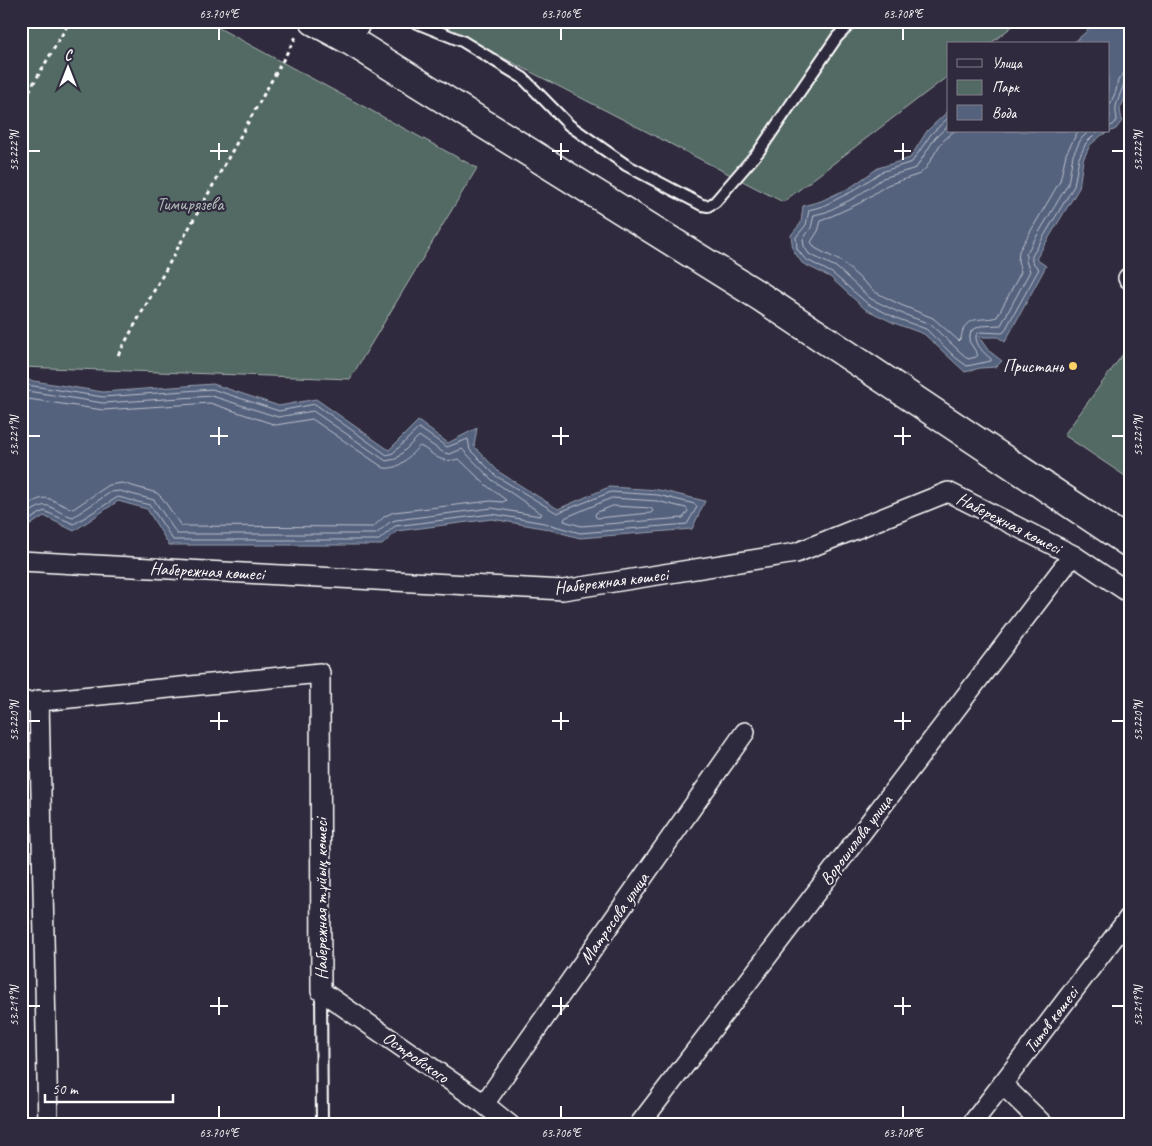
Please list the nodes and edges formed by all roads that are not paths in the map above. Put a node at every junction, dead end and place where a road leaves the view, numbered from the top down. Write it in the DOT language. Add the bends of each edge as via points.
graph roads {
  1 [pos="412,21"];
  2 [pos="853,21"];
  3 [pos="307,26"];
  4 [pos="356,31"];
  5 [pos="1131,544"];
  6 [pos="1072,555"];
  7 [pos="21,561"];
  8 [pos="1131,594"];
  9 [pos="30,701"];
  10 [pos="745,732"];
  11 [pos="1131,915"];
  12 [pos="321,991"];
  13 [pos="1002,1084"];
  14 [pos="484,1104"];
  15 [pos="48,1125"];
  16 [pos="322,1125"];
  17 [pos="510,1125"];
  18 [pos="639,1125"];
  19 [pos="971,1125"];
  20 [pos="1044,1125"];
  1 -- 2 [label="lane" via="462,41 524,78 569,125 643,174 708,206 759,151 837,37"];
  3 -- 4 [label="highway"];
  4 -- 5 [label="highway"];
  6 -- 7 [label="street, Набережная көшесі" via="948,492 796,553 563,590"];
  6 -- 8 [label="street, Набережная көшесі"];
  6 -- 18 [label="street, Ворошилова улица"];
  9 -- 12 [label="street, Набережная тұйық көшесі" via="320,673"];
  9 -- 15 [label="street"];
  10 -- 14 [label="street, Матросова улица"];
  11 -- 13 [label="street, Титов көшесі"];
  12 -- 14 [label="street, Островского"];
  12 -- 16 [label="lane, Набережная тұйық көшесі"];
  13 -- 19 [label="street, Титов көшесі"];
  13 -- 20 [label="street"];
  14 -- 17 [label="street, Островского"];
}
